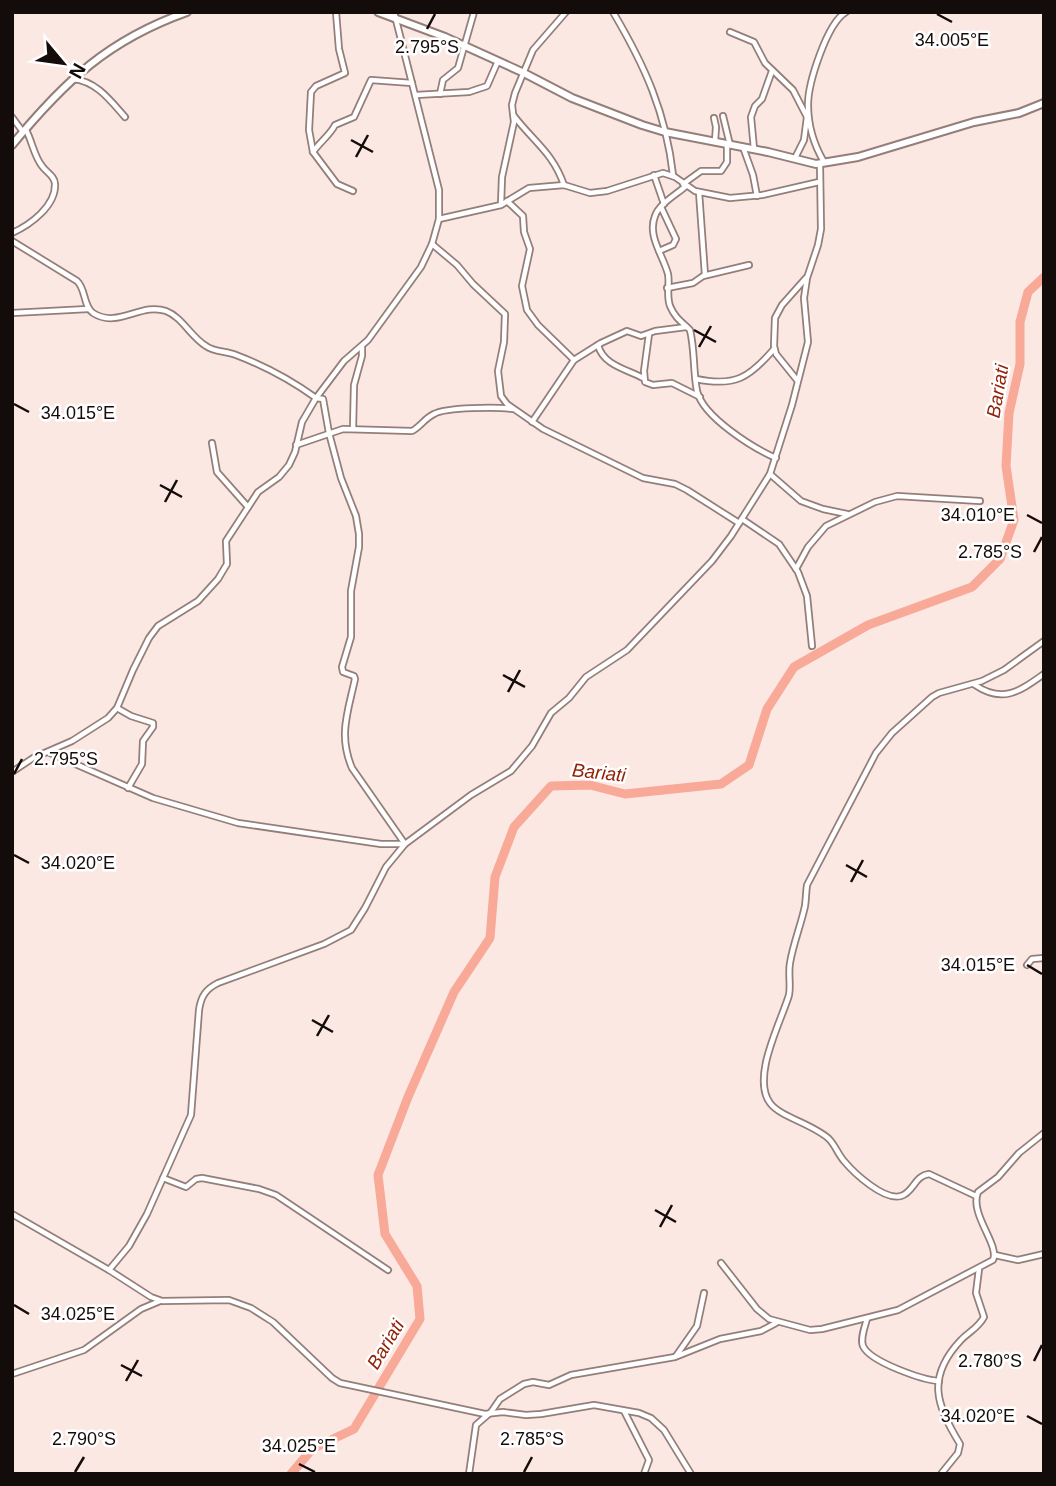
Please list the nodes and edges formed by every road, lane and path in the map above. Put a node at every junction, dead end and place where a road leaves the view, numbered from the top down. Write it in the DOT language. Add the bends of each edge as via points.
graph roads {
  1 [pos="187,12"];
  2 [pos="336,12"];
  3 [pos="378,12"];
  4 [pos="474,12"];
  5 [pos="566,12"];
  6 [pos="613,12"];
  7 [pos="846,12"];
  8 [pos="395,15"];
  9 [pos="730,32"];
  10 [pos="463,46"];
  11 [pos="498,61"];
  12 [pos="772,71"];
  13 [pos="522,72"];
  14 [pos="72,79"];
  15 [pos="412,83"];
  16 [pos="440,94"];
  17 [pos="415,95"];
  18 [pos="1044,103"];
  19 [pos="514,116"];
  20 [pos="723,116"];
  21 [pos="12,117"];
  22 [pos="125,117"];
  23 [pos="714,118"];
  24 [pos="808,119"];
  25 [pos="24,130"];
  26 [pos="665,132"];
  27 [pos="715,142"];
  28 [pos="12,145"];
  29 [pos="729,145"];
  30 [pos="743,147"];
  31 [pos="754,149"];
  32 [pos="313,152"];
  33 [pos="794,159"];
  34 [pos="822,165"];
  35 [pos="654,175"];
  36 [pos="673,176"];
  37 [pos="819,182"];
  38 [pos="564,185"];
  39 [pos="685,185"];
  40 [pos="353,191"];
  41 [pos="699,192"];
  42 [pos="757,196"];
  43 [pos="507,200"];
  44 [pos="501,205"];
  45 [pos="663,206"];
  46 [pos="439,219"];
  47 [pos="12,233"];
  48 [pos="12,242"];
  49 [pos="432,244"];
  50 [pos="659,251"];
  51 [pos="749,265"];
  52 [pos="705,275"];
  53 [pos="807,278"];
  54 [pos="667,288"];
  55 [pos="89,309"];
  56 [pos="12,313"];
  57 [pos="687,327"];
  58 [pos="649,334"];
  59 [pos="598,345"];
  60 [pos="362,347"];
  61 [pos="775,348"];
  62 [pos="574,360"];
  63 [pos="644,378"];
  64 [pos="696,379"];
  65 [pos="797,381"];
  66 [pos="699,397"];
  67 [pos="316,398"];
  68 [pos="514,409"];
  69 [pos="532,422"];
  70 [pos="353,429"];
  71 [pos="329,433"];
  72 [pos="212,443"];
  73 [pos="296,445"];
  74 [pos="776,458"];
  75 [pos="770,474"];
  76 [pos="979,502"];
  77 [pos="249,508"];
  78 [pos="848,514"];
  79 [pos="741,521"];
  80 [pos="796,569"];
  81 [pos="1044,641"];
  82 [pos="813,646"];
  83 [pos="1044,674"];
  84 [pos="974,685"];
  85 [pos="117,708"];
  86 [pos="48,752"];
  87 [pos="12,772"];
  88 [pos="128,788"];
  89 [pos="405,844"];
  90 [pos="1044,958"];
  91 [pos="1027,965"];
  92 [pos="1044,1133"];
  93 [pos="163,1178"];
  94 [pos="976,1196"];
  95 [pos="12,1214"];
  96 [pos="1044,1254"];
  97 [pos="995,1255"];
  98 [pos="721,1263"];
  99 [pos="979,1269"];
  100 [pos="109,1270"];
  101 [pos="388,1270"];
  102 [pos="704,1293"];
  103 [pos="162,1301"];
  104 [pos="867,1319"];
  105 [pos="777,1323"];
  106 [pos="675,1357"];
  107 [pos="12,1374"];
  108 [pos="939,1381"];
  109 [pos="624,1411"];
  110 [pos="488,1414"];
  111 [pos="469,1474"];
  112 [pos="644,1474"];
  113 [pos="691,1474"];
  114 [pos="941,1474"];
  1 -- 14 [label="street" via="114,46"];
  2 -- 32 [label="street" via="345,73 311,92"];
  3 -- 8 [label="street"];
  4 -- 10 [label="street"];
  5 -- 13 [label="street" via="533,50"];
  6 -- 26 [label="street" via="649,81"];
  7 -- 24 [label="street" via="831,28 815,71"];
  8 -- 10 [label="street"];
  8 -- 15 [label="street"];
  9 -- 12 [label="street" via="754,42"];
  10 -- 11 [label="street"];
  10 -- 16 [label="street" via="458,68 443,80"];
  11 -- 13 [label="street"];
  11 -- 16 [label="street" via="487,86"];
  12 -- 24 [label="street" via="793,90"];
  12 -- 31 [label="street" via="751,117"];
  13 -- 19 [label="street" via="512,105"];
  13 -- 26 [label="street" via="584,103"];
  14 -- 22 [label="street" via="99,89"];
  14 -- 25 [label="street"];
  15 -- 17 [label="street"];
  15 -- 32 [label="street" via="372,79 354,117 334,126"];
  16 -- 17 [label="street"];
  17 -- 46 [label="street" via="439,190"];
  18 -- 34 [label="street"];
  19 -- 38 [label="street" via="549,154"];
  19 -- 44 [label="street"];
  20 -- 29 [label="street"];
  21 -- 25 [label="street"];
  23 -- 27 [label="street"];
  24 -- 33 [label="street"];
  24 -- 34 [label="street"];
  25 -- 28 [label="street"];
  25 -- 47 [label="street" via="55,188 39,215"];
  26 -- 27 [label="street"];
  26 -- 36 [label="street"];
  27 -- 29 [label="street"];
  29 -- 30 [label="street"];
  29 -- 39 [label="street" via="721,171 701,171"];
  30 -- 31 [label="street"];
  30 -- 42 [label="street"];
  31 -- 33 [label="street"];
  32 -- 40 [label="street" via="337,184"];
  33 -- 34 [label="street"];
  34 -- 37 [label="street"];
  35 -- 36 [label="street"];
  35 -- 38 [label="street" via="590,193"];
  35 -- 45 [label="street"];
  36 -- 39 [label="street"];
  37 -- 42 [label="street"];
  37 -- 53 [label="street" via="821,229"];
  38 -- 43 [label="street" via="529,188"];
  39 -- 41 [label="street"];
  39 -- 45 [label="street"];
  41 -- 42 [label="street" via="730,198"];
  41 -- 52 [label="street"];
  43 -- 44 [label="street"];
  43 -- 62 [label="street" via="523,216 530,249 522,286 527,310"];
  44 -- 46 [label="street"];
  45 -- 50 [label="street" via="654,224"];
  45 -- 50 [label="street" via="676,239"];
  46 -- 49 [label="street"];
  48 -- 55 [label="street" via="77,281"];
  49 -- 60 [label="street" via="421,267"];
  49 -- 68 [label="street" via="505,314 498,383 503,400"];
  50 -- 54 [label="street" via="668,275"];
  51 -- 52 [label="street"];
  52 -- 54 [label="street" via="693,283"];
  53 -- 61 [label="street" via="777,312"];
  53 -- 65 [label="street" via="808,342"];
  54 -- 57 [label="street" via="678,322"];
  55 -- 56 [label="street"];
  55 -- 67 [label="street" via="112,319 150,310 170,313 208,348 263,366"];
  57 -- 58 [label="street"];
  57 -- 64 [label="street"];
  58 -- 59 [label="street" via="639,337 627,331"];
  58 -- 63 [label="street"];
  59 -- 62 [label="street"];
  59 -- 63 [label="street" via="600,354 610,362"];
  60 -- 67 [label="street" via="344,361"];
  60 -- 70 [label="street" via="354,385"];
  61 -- 64 [label="street" via="737,381"];
  61 -- 65 [label="street"];
  62 -- 69 [label="street"];
  63 -- 66 [label="street" via="650,385 672,383"];
  64 -- 66 [label="street"];
  65 -- 74 [label="street"];
  66 -- 74 [label="street" via="732,433"];
  67 -- 71 [label="street" via="323,399"];
  67 -- 73 [label="street"];
  68 -- 69 [label="street"];
  68 -- 70 [label="street" via="440,411 412,431"];
  69 -- 79 [label="street" via="642,478 675,484"];
  70 -- 71 [label="street"];
  71 -- 73 [label="street"];
  71 -- 89 [label="street" via="359,534 351,591 351,637 342,667 355,679 344,725 346,748 352,768"];
  72 -- 77 [label="street" via="215,468"];
  73 -- 77 [label="street" via="284,471 258,492"];
  74 -- 75 [label="street"];
  75 -- 78 [label="street" via="801,501"];
  75 -- 79 [label="street"];
  76 -- 78 [label="street" via="897,496"];
  77 -- 85 [label="street" via="226,541 225,568 198,601 158,626"];
  78 -- 80 [label="street" via="816,535"];
  79 -- 80 [label="street" via="779,544"];
  79 -- 89 [label="street" via="712,561 627,650 586,677 551,713 511,771"];
  80 -- 82 [label="street" via="807,596"];
  81 -- 84 [label="street"];
  83 -- 84 [label="street" via="1005,694 988,694"];
  84 -- 94 [label="street" via="939,693 916,710 885,741 850,799 807,885 789,966 789,994 767,1058 765,1094 776,1109 831,1141 857,1174 885,1194 905,1195 919,1177 929,1174"];
  85 -- 86 [label="street" via="72,741"];
  85 -- 88 [label="street" via="153,723 143,741 142,764"];
  86 -- 87 [label="street"];
  86 -- 88 [label="street"];
  88 -- 89 [label="street" via="251,825"];
  89 -- 93 [label="street" via="386,867 351,930 218,983 202,995 191,1115"];
  90 -- 91 [label="street" via="1031,959"];
  92 -- 94 [label="street"];
  93 -- 100 [label="street" via="138,1232"];
  93 -- 101 [label="street" via="186,1187 202,1178 276,1195"];
  94 -- 97 [label="street" via="975,1205"];
  95 -- 100 [label="street"];
  96 -- 97 [label="street" via="1018,1260"];
  97 -- 99 [label="street"];
  98 -- 105 [label="street" via="761,1313"];
  99 -- 104 [label="street" via="898,1310"];
  99 -- 108 [label="street" via="976,1293 984,1317 953,1350"];
  100 -- 103 [label="street"];
  102 -- 106 [label="street" via="697,1326"];
  103 -- 107 [label="street" via="141,1309 84,1350"];
  103 -- 110 [label="street" via="241,1303 270,1320 340,1383"];
  104 -- 105 [label="street" via="810,1330"];
  104 -- 108 [label="street" via="862,1341 867,1352 912,1375"];
  105 -- 106 [label="street"];
  106 -- 110 [label="street" via="571,1375 549,1385 524,1384 500,1399"];
  108 -- 114 [label="street" via="937,1395 960,1444"];
  109 -- 110 [label="street" via="594,1405 541,1414"];
  109 -- 112 [label="street" via="649,1460"];
  109 -- 113 [label="street" via="658,1423"];
  110 -- 111 [label="street" via="475,1427"];
}
